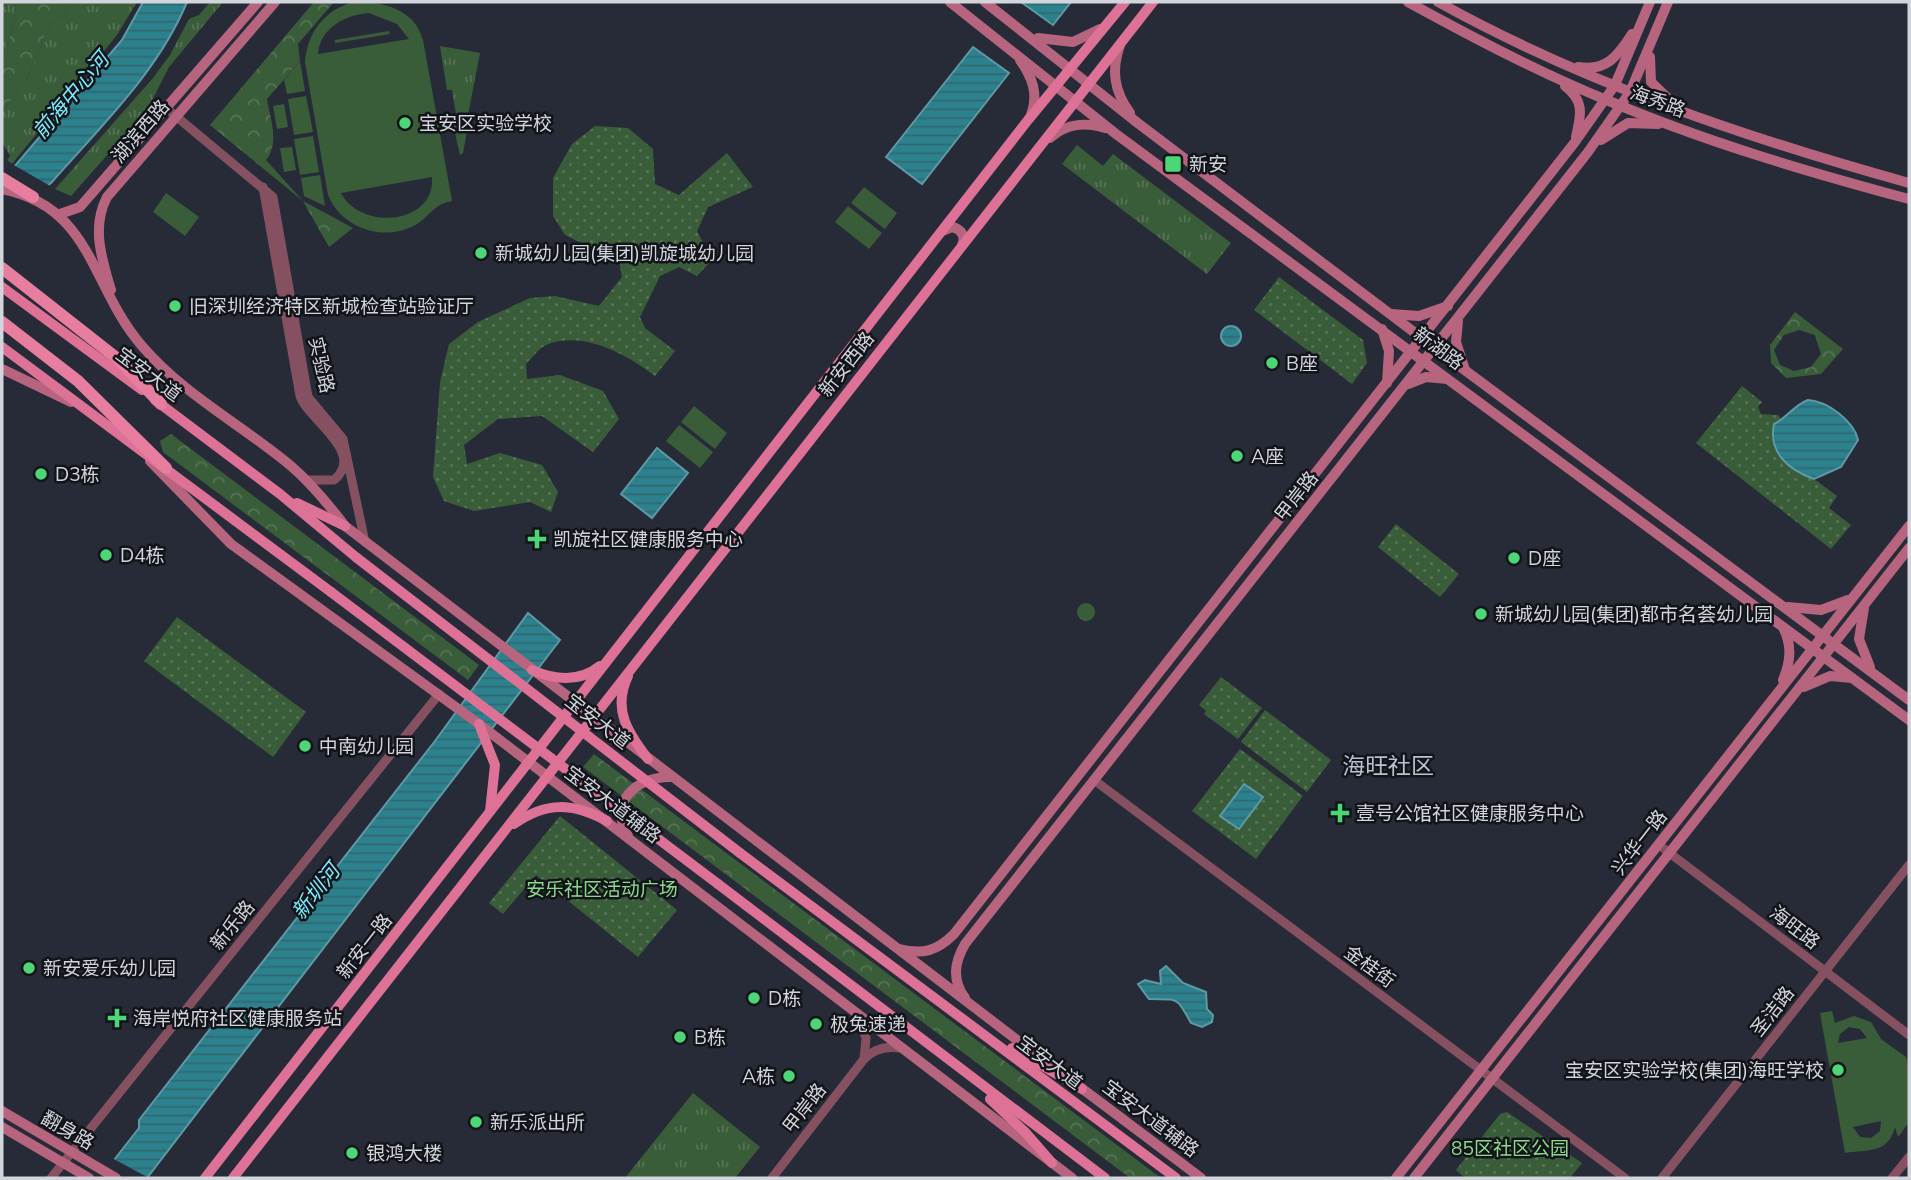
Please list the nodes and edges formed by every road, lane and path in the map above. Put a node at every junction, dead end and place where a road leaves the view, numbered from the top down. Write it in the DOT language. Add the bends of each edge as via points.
graph roads {
  1 [pos="258,2"];
  2 [pos="275,2"];
  3 [pos="950,2"];
  4 [pos="985,2"];
  5 [pos="1125,2"];
  6 [pos="1153,2"];
  7 [pos="1408,2"];
  8 [pos="1438,2"];
  9 [pos="1668,2"];
  10 [pos="1649,6"];
  11 [pos="1111,19"];
  12 [pos="1032,36"];
  13 [pos="1653,40"];
  14 [pos="1120,44"];
  15 [pos="1014,51"];
  16 [pos="1560,63"];
  17 [pos="1072,69"];
  18 [pos="1544,72"];
  19 [pos="1089,83"];
  20 [pos="1615,85"];
  21 [pos="1057,86"];
  22 [pos="1630,92"];
  23 [pos="1606,100"];
  24 [pos="1076,101"];
  25 [pos="1622,106"];
  26 [pos="166,108"];
  27 [pos="1693,115"];
  28 [pos="176,117"];
  29 [pos="1028,120"];
  30 [pos="1139,124"];
  31 [pos="1672,125"];
  32 [pos="1116,134"];
  33 [pos="1575,142"];
  34 [pos="1037,150"];
  35 [pos="1588,152"];
  36 [pos="117,165"];
  37 [pos="127,174"];
  38 [pos="2,178"];
  39 [pos="1909,183"];
  40 [pos="263,187"];
  41 [pos="2,189"];
  42 [pos="33,197"];
  43 [pos="1909,199"];
  44 [pos="57,213"];
  45 [pos="942,231"];
  46 [pos="962,245"];
  47 [pos="1486,257"];
  48 [pos="1499,266"];
  49 [pos="4,270"];
  50 [pos="2,287"];
  51 [pos="1448,306"];
  52 [pos="117,307"];
  53 [pos="1390,314"];
  54 [pos="1458,318"];
  55 [pos="2,322"];
  56 [pos="1380,326"];
  57 [pos="1423,338"];
  58 [pos="2,347"];
  59 [pos="1435,348"];
  60 [pos="1413,350"];
  61 [pos="1426,359"];
  62 [pos="4,370"];
  63 [pos="1466,371"];
  64 [pos="1455,381"];
  65 [pos="1387,384"];
  66 [pos="1403,389"];
  67 [pos="161,404"];
  68 [pos="83,408"];
  69 [pos="1525,414"];
  70 [pos="1514,426"];
  71 [pos="140,450"];
  72 [pos="166,468"];
  73 [pos="306,480"];
  74 [pos="280,494"];
  75 [pos="345,526"];
  76 [pos="1909,526"];
  77 [pos="365,542"];
  78 [pos="1909,548"];
  79 [pos="1715,555"];
  80 [pos="1883,559"];
  81 [pos="1705,568"];
  82 [pos="1893,569"];
  83 [pos="1856,593"];
  84 [pos="1866,601"];
  85 [pos="1782,604"];
  86 [pos="1778,621"];
  87 [pos="1822,635"];
  88 [pos="1834,644"];
  89 [pos="1812,647"];
  90 [pos="617,650"];
  91 [pos="1825,656"];
  92 [pos="636,661"];
  93 [pos="532,670"];
  94 [pos="1879,677"];
  95 [pos="1857,680"];
  96 [pos="1798,692"];
  97 [pos="439,694"];
  98 [pos="1777,695"];
  99 [pos="1909,700"];
  100 [pos="575,704"];
  101 [pos="592,717"];
  102 [pos="1909,720"];
  103 [pos="479,724"];
  104 [pos="551,735"];
  105 [pos="494,742"];
  106 [pos="1740,742"];
  107 [pos="568,749"];
  108 [pos="1752,750"];
  109 [pos="648,759"];
  110 [pos="530,762"];
  111 [pos="547,775"];
  112 [pos="671,777"];
  113 [pos="1094,780"];
  114 [pos="489,814"];
  115 [pos="607,821"];
  116 [pos="1040,825"];
  117 [pos="503,832"];
  118 [pos="1053,833"];
  119 [pos="629,838"];
  120 [pos="1660,845"];
  121 [pos="1670,853"];
  122 [pos="1909,865"];
  123 [pos="894,947"];
  124 [pos="1825,972"];
  125 [pos="970,1004"];
  126 [pos="857,1012"];
  127 [pos="970,1024"];
  128 [pos="1909,1035"];
  129 [pos="905,1049"];
  130 [pos="944,1057"];
  131 [pos="864,1059"];
  132 [pos="1482,1070"];
  133 [pos="1494,1079"];
  134 [pos="1082,1089"];
  135 [pos="2,1111"];
  136 [pos="2,1127"];
  137 [pos="76,1155"];
  138 [pos="223,1155"];
  139 [pos="1909,1157"];
  140 [pos="63,1163"];
  141 [pos="1052,1163"];
  142 [pos="236,1175"];
  143 [pos="51,1178"];
  144 [pos="89,1178"];
  145 [pos="116,1178"];
  146 [pos="194,1178"];
  147 [pos="205,1178"];
  148 [pos="772,1178"];
  149 [pos="1072,1178"];
  150 [pos="1105,1178"];
  151 [pos="1176,1178"];
  152 [pos="1201,1178"];
  153 [pos="1396,1178"];
  154 [pos="1414,1178"];
  155 [pos="1625,1178"];
  156 [pos="1662,1178"];
  157 [pos="1892,1178"];
  1 -- 26 [label="main road, 湖滨西路"];
  2 -- 28 [label="main road, 湖滨西路"];
  3 -- 15 [label="main road, 新湖路"];
  4 -- 12 [label="main road, 新湖路"];
  5 -- 11 [label="main road, 新安西路"];
  6 -- 14 [label="main road, 新安西路"];
  7 -- 18 [label="main road, 海秀路"];
  8 -- 16 [label="main road, 海秀路"];
  9 -- 13 [label="main road, 甲岸路"];
  10 -- 16 [label="main road" via="1611,62 1592,68"];
  10 -- 20 [label="main road, 甲岸路"];
  11 -- 12 [label="main road" via="1090,36 1073,42"];
  11 -- 17 [label="main road, 新安西路"];
  12 -- 17 [label="main road, 新湖路"];
  13 -- 22 [label="main road, 甲岸路"];
  13 -- 27 [label="main road" via="1648,71 1653,85 1671,103"];
  14 -- 19 [label="main road, 新安西路"];
  14 -- 30 [label="main road" via="1115,83"];
  15 -- 21 [label="main road, 新湖路"];
  15 -- 29 [label="main road" via="1034,87"];
  16 -- 20 [label="main road, 海秀路"];
  17 -- 19 [label="main road, 新湖路"];
  17 -- 21 [label="main road, 新安西路"];
  18 -- 23 [label="main road, 海秀路"];
  18 -- 33 [label="main road" via="1579,101 1581,117"];
  19 -- 24 [label="main road, 新安西路"];
  19 -- 30 [label="main road, 新湖路"];
  20 -- 22 [label="main road, 海秀路"];
  20 -- 23 [label="main road, 甲岸路"];
  21 -- 24 [label="main road, 新湖路"];
  21 -- 29 [label="main road, 新安西路"];
  22 -- 25 [label="main road, 甲岸路"];
  22 -- 27 [label="main road, 海秀路"];
  23 -- 25 [label="main road, 海秀路"];
  23 -- 33 [label="main road, 甲岸路"];
  24 -- 32 [label="main road, 新湖路"];
  24 -- 34 [label="main road, 新安西路"];
  25 -- 31 [label="main road, 海秀路"];
  25 -- 35 [label="main road, 甲岸路"];
  26 -- 28 [label="street, 实验路"];
  26 -- 36 [label="main road, 湖滨西路"];
  27 -- 39 [label="main road, 海秀路"];
  28 -- 37 [label="main road, 湖滨西路"];
  28 -- 40 [label="street, 实验路"];
  29 -- 45 [label="main road, 新安西路"];
  30 -- 53 [label="main road, 新湖路"];
  31 -- 35 [label="main road" via="1628,123"];
  31 -- 43 [label="main road, 海秀路"];
  32 -- 34 [label="main road" via="1079,124 1062,129"];
  32 -- 56 [label="main road, 新湖路"];
  33 -- 47 [label="main road, 甲岸路"];
  34 -- 46 [label="main road, 新安西路"];
  35 -- 48 [label="main road, 甲岸路"];
  36 -- 37 [label="main road" via="117,174"];
  36 -- 44 [label="main road, 湖滨西路" via="80,207"];
  37 -- 52 [label="main road, 湖滨西路" via="107,197 98,223"];
  38 -- 42 [label="highway"];
  40 -- 73 [label="street, 实验路" via="300,396 307,411 334,438 344,461 334,480"];
  40 -- 77 [label="street, 实验路" via="274,202 308,397 343,439"];
  41 -- 42 [label="main road"];
  42 -- 44 [label="main road"];
  44 -- 52 [label="main road" via="81,242"];
  45 -- 46 [label="main road" via="959,230"];
  45 -- 90 [label="main road, 新安西路"];
  46 -- 92 [label="main road, 新安西路"];
  47 -- 48 [label="main road" via="1488,268"];
  47 -- 51 [label="main road, 甲岸路"];
  48 -- 54 [label="main road, 甲岸路"];
  49 -- 67 [label="highway" via="120,360"];
  50 -- 67 [label="main road, 宝安大道"];
  51 -- 53 [label="main road" via="1419,316"];
  51 -- 57 [label="main road, 甲岸路"];
  52 -- 73 [label="main road, 宝安大道辅路" via="141,344 177,381"];
  53 -- 57 [label="main road, 新湖路"];
  54 -- 59 [label="main road, 甲岸路"];
  54 -- 63 [label="main road" via="1456,342"];
  55 -- 72 [label="highway" via="78,381"];
  56 -- 60 [label="main road, 新湖路"];
  56 -- 65 [label="main road" via="1389,351"];
  57 -- 59 [label="main road, 新湖路"];
  57 -- 60 [label="main road, 甲岸路"];
  58 -- 68 [label="main road"];
  59 -- 61 [label="main road, 甲岸路"];
  59 -- 63 [label="main road, 新湖路"];
  60 -- 61 [label="main road, 新湖路"];
  60 -- 65 [label="main road, 甲岸路"];
  61 -- 64 [label="main road, 新湖路"];
  61 -- 66 [label="main road, 甲岸路"];
  62 -- 68 [label="main road"];
  63 -- 69 [label="main road, 新湖路"];
  64 -- 66 [label="main road" via="1426,377"];
  64 -- 70 [label="main road, 新湖路"];
  65 -- 116 [label="main road, 甲岸路"];
  66 -- 113 [label="main road, 甲岸路"];
  67 -- 74 [label="main road, 宝安大道"];
  68 -- 71 [label="main road"];
  69 -- 70 [label="main road" via="1513,416"];
  69 -- 79 [label="main road, 新湖路"];
  70 -- 81 [label="main road, 新湖路"];
  71 -- 72 [label="main road"];
  71 -- 97 [label="main road" via="231,544"];
  72 -- 130 [label="main road, bridge"];
  73 -- 75 [label="main road, 宝安大道辅路"];
  74 -- 75 [label="main road"];
  74 -- 127 [label="main road, 宝安大道, bridge" via="356,558 740,853"];
  75 -- 77 [label="main road, 宝安大道辅路"];
  76 -- 80 [label="main road, 兴华一路"];
  77 -- 93 [label="main road, 宝安大道辅路"];
  78 -- 82 [label="main road, 兴华一路"];
  79 -- 81 [label="main road" via="1717,566"];
  79 -- 85 [label="main road, 新湖路"];
  80 -- 82 [label="main road" via="1883,568"];
  80 -- 83 [label="main road, 兴华一路"];
  81 -- 86 [label="main road, 新湖路"];
  82 -- 84 [label="main road, 兴华一路"];
  83 -- 85 [label="main road" via="1821,610"];
  83 -- 87 [label="main road, 兴华一路"];
  84 -- 88 [label="main road, 兴华一路"];
  84 -- 94 [label="main road" via="1859,639 1866,661"];
  85 -- 87 [label="main road, 新湖路"];
  86 -- 89 [label="main road, 新湖路"];
  86 -- 98 [label="main road" via="1790,657"];
  87 -- 88 [label="main road, 新湖路"];
  87 -- 89 [label="main road, 兴华一路"];
  88 -- 91 [label="main road, 兴华一路"];
  88 -- 94 [label="main road, 新湖路"];
  89 -- 91 [label="main road, 新湖路"];
  89 -- 98 [label="main road, 兴华一路"];
  90 -- 93 [label="main road" via="595,670 578,677 555,678"];
  90 -- 100 [label="main road, 新安西路"];
  91 -- 95 [label="main road, 新湖路"];
  91 -- 96 [label="main road, 兴华一路"];
  92 -- 101 [label="main road, 新安西路"];
  92 -- 109 [label="main road" via="626,681 621,713"];
  93 -- 100 [label="main road, 宝安大道辅路"];
  94 -- 99 [label="main road, 新湖路"];
  95 -- 96 [label="main road" via="1830,676"];
  95 -- 102 [label="main road, 新湖路"];
  96 -- 108 [label="main road, 兴华一路"];
  97 -- 103 [label="main road"];
  97 -- 137 [label="street, 新乐路"];
  98 -- 106 [label="main road, 兴华一路"];
  100 -- 101 [label="main road, 宝安大道辅路"];
  100 -- 104 [label="main road, 新安西路"];
  101 -- 107 [label="main road, 新安西路"];
  101 -- 109 [label="main road, 宝安大道辅路"];
  103 -- 105 [label="main road"];
  104 -- 110 [label="main road, 新安一路"];
  105 -- 110 [label="main road, 宝安大道辅路"];
  105 -- 114 [label="main road"];
  106 -- 108 [label="main road" via="1749,741"];
  106 -- 120 [label="main road, 兴华一路"];
  107 -- 111 [label="main road, 新安一路"];
  108 -- 121 [label="main road, 兴华一路"];
  109 -- 112 [label="main road, 宝安大道辅路"];
  110 -- 111 [label="main road, 宝安大道辅路"];
  110 -- 114 [label="main road, 新安一路"];
  111 -- 115 [label="main road, 宝安大道辅路"];
  111 -- 117 [label="main road, 新安一路"];
  112 -- 119 [label="main road" via="644,780 629,792 621,819"];
  112 -- 123 [label="main road, 宝安大道辅路"];
  113 -- 118 [label="main road, 甲岸路"];
  113 -- 132 [label="street, 金桂街"];
  114 -- 138 [label="main road, 新安一路"];
  115 -- 117 [label="main road" via="582,808 556,806 533,812"];
  115 -- 119 [label="main road, 宝安大道辅路"];
  116 -- 118 [label="main road" via="1042,836"];
  116 -- 123 [label="main road, 甲岸路" via="944,943 925,952"];
  117 -- 142 [label="main road, 新安一路"];
  118 -- 125 [label="main road, 甲岸路" via="958,955 956,975"];
  119 -- 126 [label="main road, 宝安大道辅路"];
  120 -- 121 [label="street, 海旺路"];
  120 -- 132 [label="main road, 兴华一路"];
  121 -- 124 [label="street, 海旺路"];
  121 -- 133 [label="main road, 兴华一路"];
  122 -- 124 [label="street, 圣洁路"];
  123 -- 125 [label="main road, 宝安大道辅路"];
  124 -- 128 [label="street, 海旺路"];
  124 -- 156 [label="street, 圣洁路"];
  125 -- 134 [label="main road, 宝安大道辅路"];
  126 -- 129 [label="main road, 宝安大道辅路"];
  126 -- 131 [label="street" via="866,1038"];
  127 -- 134 [label="main road"];
  127 -- 151 [label="main road, 宝安大道"];
  129 -- 131 [label="street" via="888,1047"];
  129 -- 141 [label="main road, 宝安大道辅路"];
  130 -- 141 [label="main road" via="1026,1132"];
  130 -- 150 [label="main road"];
  131 -- 148 [label="street, 甲岸路"];
  132 -- 133 [label="street, 金桂街"];
  132 -- 153 [label="main road, 兴华一路"];
  133 -- 154 [label="main road, 兴华一路"];
  133 -- 155 [label="street, 金桂街"];
  134 -- 152 [label="main road, 宝安大道辅路"];
  135 -- 137 [label="main road, 翻身路"];
  136 -- 140 [label="main road, 翻身路"];
  137 -- 140 [label="street, 新乐路"];
  137 -- 145 [label="main road, 翻身路"];
  138 -- 146 [label="main road"];
  138 -- 147 [label="main road, 新安一路"];
  139 -- 157 [label="street"];
  140 -- 143 [label="street, 新乐路"];
  140 -- 144 [label="main road, 翻身路"];
  141 -- 149 [label="main road, 宝安大道辅路"];
}
